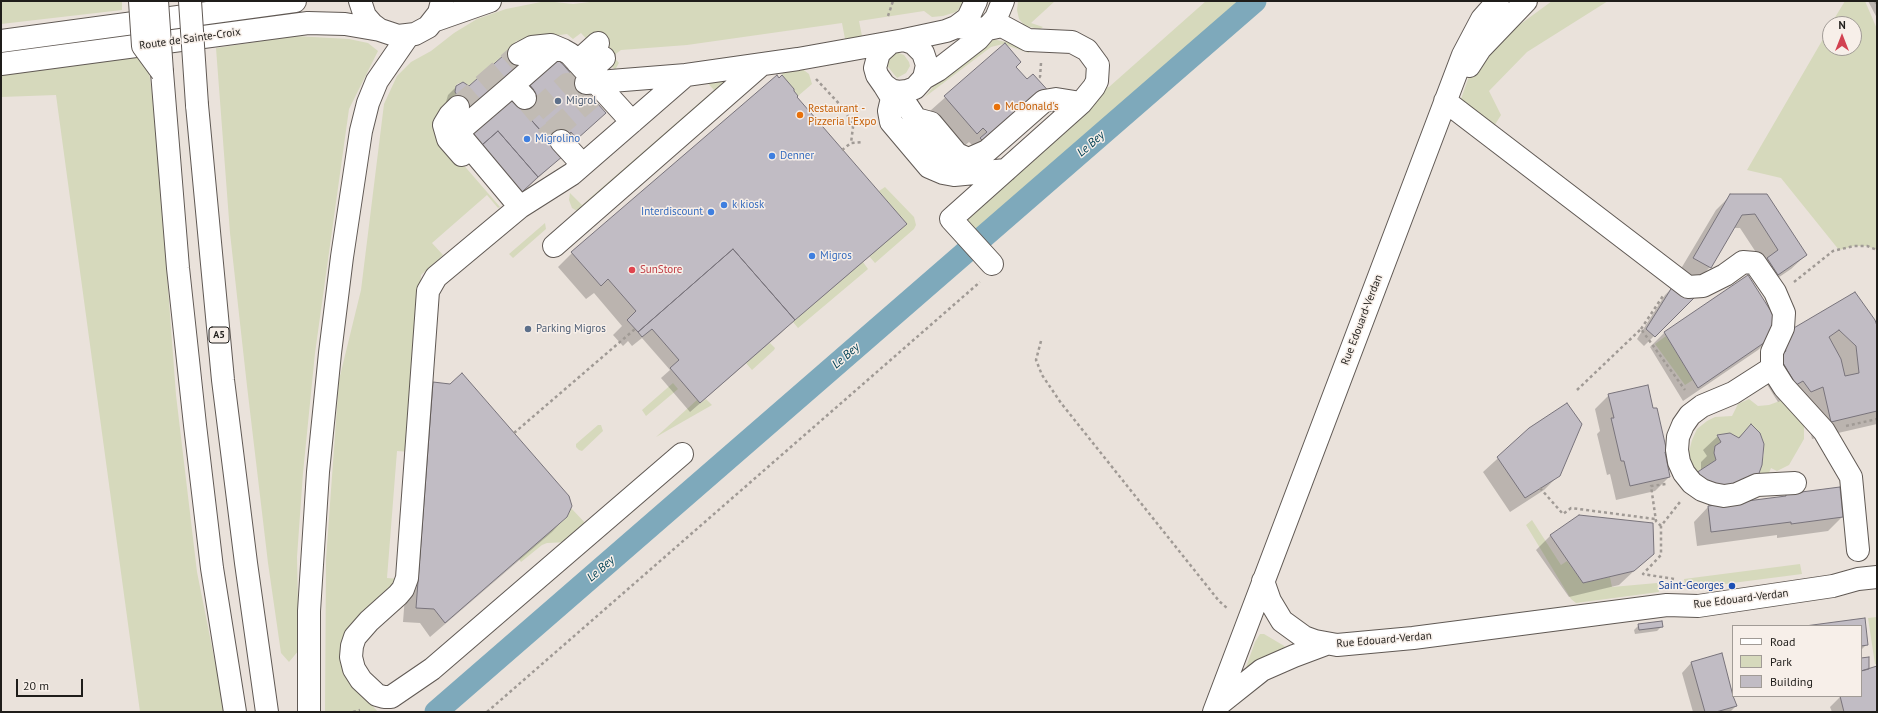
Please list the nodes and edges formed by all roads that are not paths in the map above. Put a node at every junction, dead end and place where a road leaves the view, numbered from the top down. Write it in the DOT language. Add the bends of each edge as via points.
graph roads {
  1 [pos="140,1"];
  2 [pos="157,1"];
  3 [pos="190,1"];
  4 [pos="295,1"];
  5 [pos="360,1"];
  6 [pos="442,1"];
  7 [pos="490,1"];
  8 [pos="976,1"];
  9 [pos="1498,1"];
  10 [pos="1526,1"];
  11 [pos="998,16"];
  12 [pos="433,22"];
  13 [pos="956,27"];
  14 [pos="380,30"];
  15 [pos="408,36"];
  16 [pos="1,41"];
  17 [pos="897,42"];
  18 [pos="601,50"];
  19 [pos="519,54"];
  20 [pos="1,64"];
  21 [pos="761,64"];
  22 [pos="581,71"];
  23 [pos="162,72"];
  24 [pos="686,75"];
  25 [pos="924,78"];
  26 [pos="891,88"];
  27 [pos="1444,101"];
  28 [pos="1081,103"];
  29 [pos="458,107"];
  30 [pos="632,122"];
  31 [pos="561,141"];
  32 [pos="582,164"];
  33 [pos="1006,170"];
  34 [pos="516,211"];
  35 [pos="554,246"];
  36 [pos="988,272"];
  37 [pos="1772,368"];
  38 [pos="682,454"];
  39 [pos="1795,483"];
  40 [pos="1858,550"];
  41 [pos="1877,577"];
  42 [pos="1264,581"];
  43 [pos="1326,644"];
  44 [pos="1215,709"];
  45 [pos="235,712"];
  46 [pos="267,712"];
  47 [pos="309,712"];
  1 -- 23 [label="main road, bridge" via="143,46"];
  2 -- 23 [label="main road, bridge"];
  3 -- 46 [label="main road, A5, bridge" via="222,372"];
  4 -- 16 [label="main road"];
  5 -- 14 [label="main road, Route de Sainte-Croix" via="365,16"];
  6 -- 12 [label="main road"];
  7 -- 12 [label="main road"];
  8 -- 13 [label="main road" via="968,18"];
  9 -- 27 [label="main road" via="1479,25"];
  10 -- 27 [label="main road" via="1480,49"];
  11 -- 13 [label="main road"];
  11 -- 25 [label="main road" via="959,54"];
  11 -- 28 [label="main road" via="1028,40 1072,42 1087,50 1096,60 1098,72 1094,87"];
  12 -- 15 [label="main road" via="422,31"];
  13 -- 17 [label="main road"];
  14 -- 15 [label="main road, Route de Sainte-Croix" via="398,36"];
  14 -- 20 [label="main road, Route de Sainte-Croix" via="333,23 308,23"];
  15 -- 47 [label="main road" via="377,81 361,131 330,353 319,465 309,611"];
  17 -- 21 [label="main road"];
  17 -- 25 [label="main road" via="913,43 923,53 927,65"];
  17 -- 26 [label="main road" via="884,47 876,60 877,75"];
  18 -- 22 [label="main road"];
  19 -- 22 [label="main road" via="532,47 551,45"];
  21 -- 24 [label="main road"];
  21 -- 35 [label="main road"];
  22 -- 24 [label="main road"];
  22 -- 30 [label="main road"];
  22 -- 34 [label="main road" via="553,50 519,91 461,131 463,139"];
  23 -- 45 [label="main road" via="179,276 212,568"];
  24 -- 30 [label="main road"];
  25 -- 26 [label="main road" via="915,88"];
  26 -- 28 [label="main road" via="916,120 916,132 937,155 946,160 968,159 987,151 1044,100"];
  26 -- 33 [label="main road" via="891,122 929,167 954,175"];
  27 -- 37 [label="main road" via="1688,287 1703,286 1743,262 1755,263 1775,292 1784,313 1783,328 1772,352"];
  27 -- 42 [label="main road, Rue Edouard-Verdan"];
  28 -- 33 [label="main road"];
  29 -- 34 [label="main road" via="444,125 448,139"];
  30 -- 32 [label="main road"];
  31 -- 32 [label="main road"];
  32 -- 34 [label="main road" via="572,174"];
  33 -- 36 [label="main road" via="954,222"];
  34 -- 38 [label="main road" via="436,277 430,286 407,578 398,595 355,637 351,657 354,669 361,680 377,694 391,697 432,669"];
  37 -- 39 [label="main road" via="1733,394 1698,408 1690,415 1678,436 1679,462 1692,483 1712,494 1724,496 1737,494 1757,485"];
  37 -- 40 [label="main road" via="1784,387 1824,431 1852,477"];
  41 -- 43 [label="main road, Rue Edouard-Verdan" via="1698,606 1667,605 1413,638"];
  42 -- 43 [label="main road, Rue Edouard-Verdan" via="1270,601 1282,621 1304,637"];
  42 -- 44 [label="main road"];
  43 -- 44 [label="main road" via="1262,670"];
}
